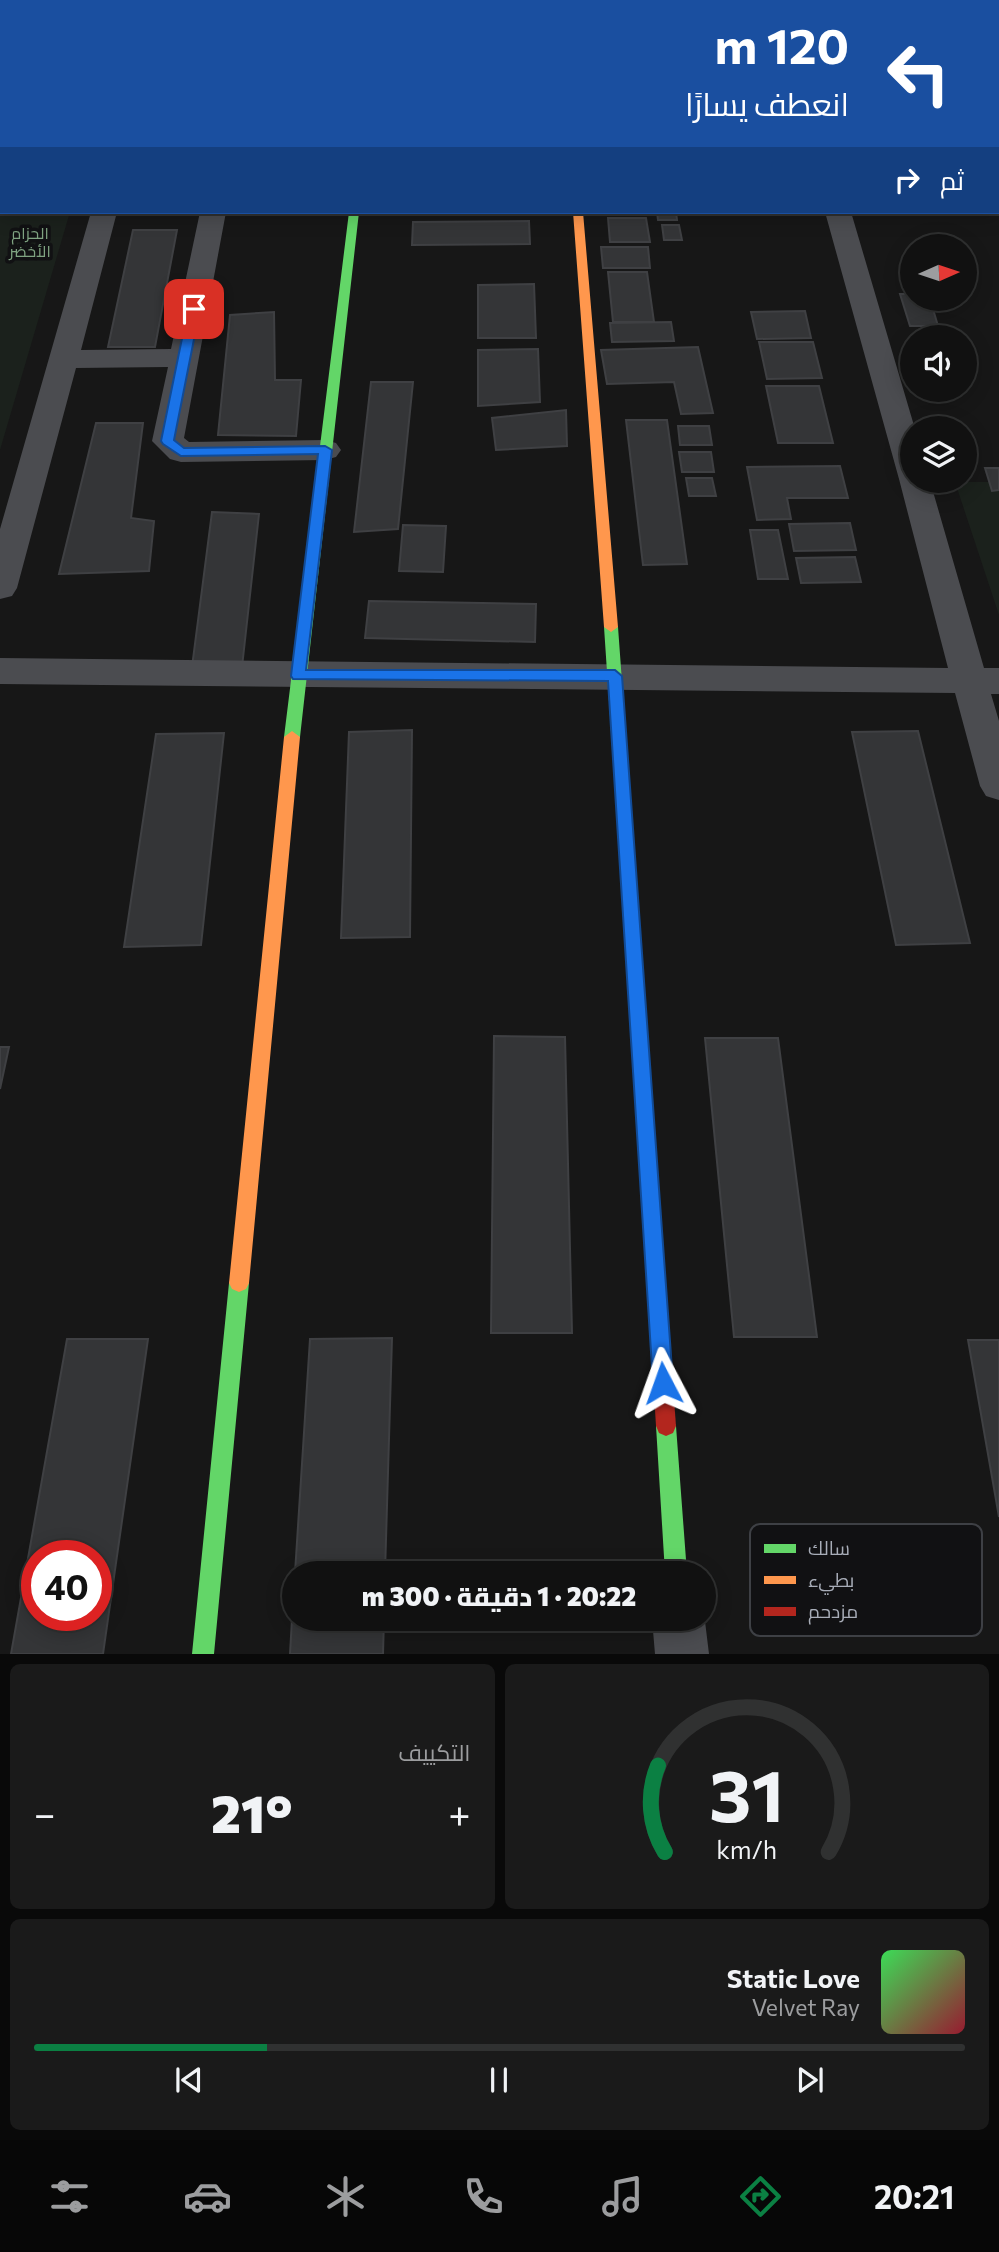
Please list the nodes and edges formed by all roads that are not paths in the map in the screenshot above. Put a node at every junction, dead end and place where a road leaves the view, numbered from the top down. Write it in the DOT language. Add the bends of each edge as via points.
graph roads {
  1 [pos="103,214"];
  2 [pos="213,214"];
  3 [pos="354,214"];
  4 [pos="578,214"];
  5 [pos="839,214"];
  6 [pos="185,358"];
  7 [pos="63,359"];
  8 [pos="900,432"];
  9 [pos="325,450"];
  10 [pos="918,493"];
  11 [pos="0,588"];
  12 [pos="0,671"];
  13 [pos="298,676"];
  14 [pos="615,676"];
  15 [pos="985,681"];
  16 [pos="999,786"];
  17 [pos="675,1561"];
  18 [pos="680,1631"];
  19 [pos="203,1654"];
  20 [pos="681,1654"];
  1 -- 7 [label="street"];
  2 -- 6 [label="street"];
  3 -- 9 [label="street"];
  4 -- 14 [label="street"];
  5 -- 8 [label="street"];
  6 -- 7 [label="street"];
  6 -- 9 [label="street" via="168,441 181,452"];
  7 -- 11 [label="street"];
  9 -- 13 [label="street"];
  10 -- 15 [label="street"];
  12 -- 13 [label="street"];
  13 -- 14 [label="street"];
  13 -- 19 [label="street"];
  14 -- 15 [label="street"];
  14 -- 17 [label="street"];
  15 -- 16 [label="street"];
  18 -- 20 [label="street"];
}
